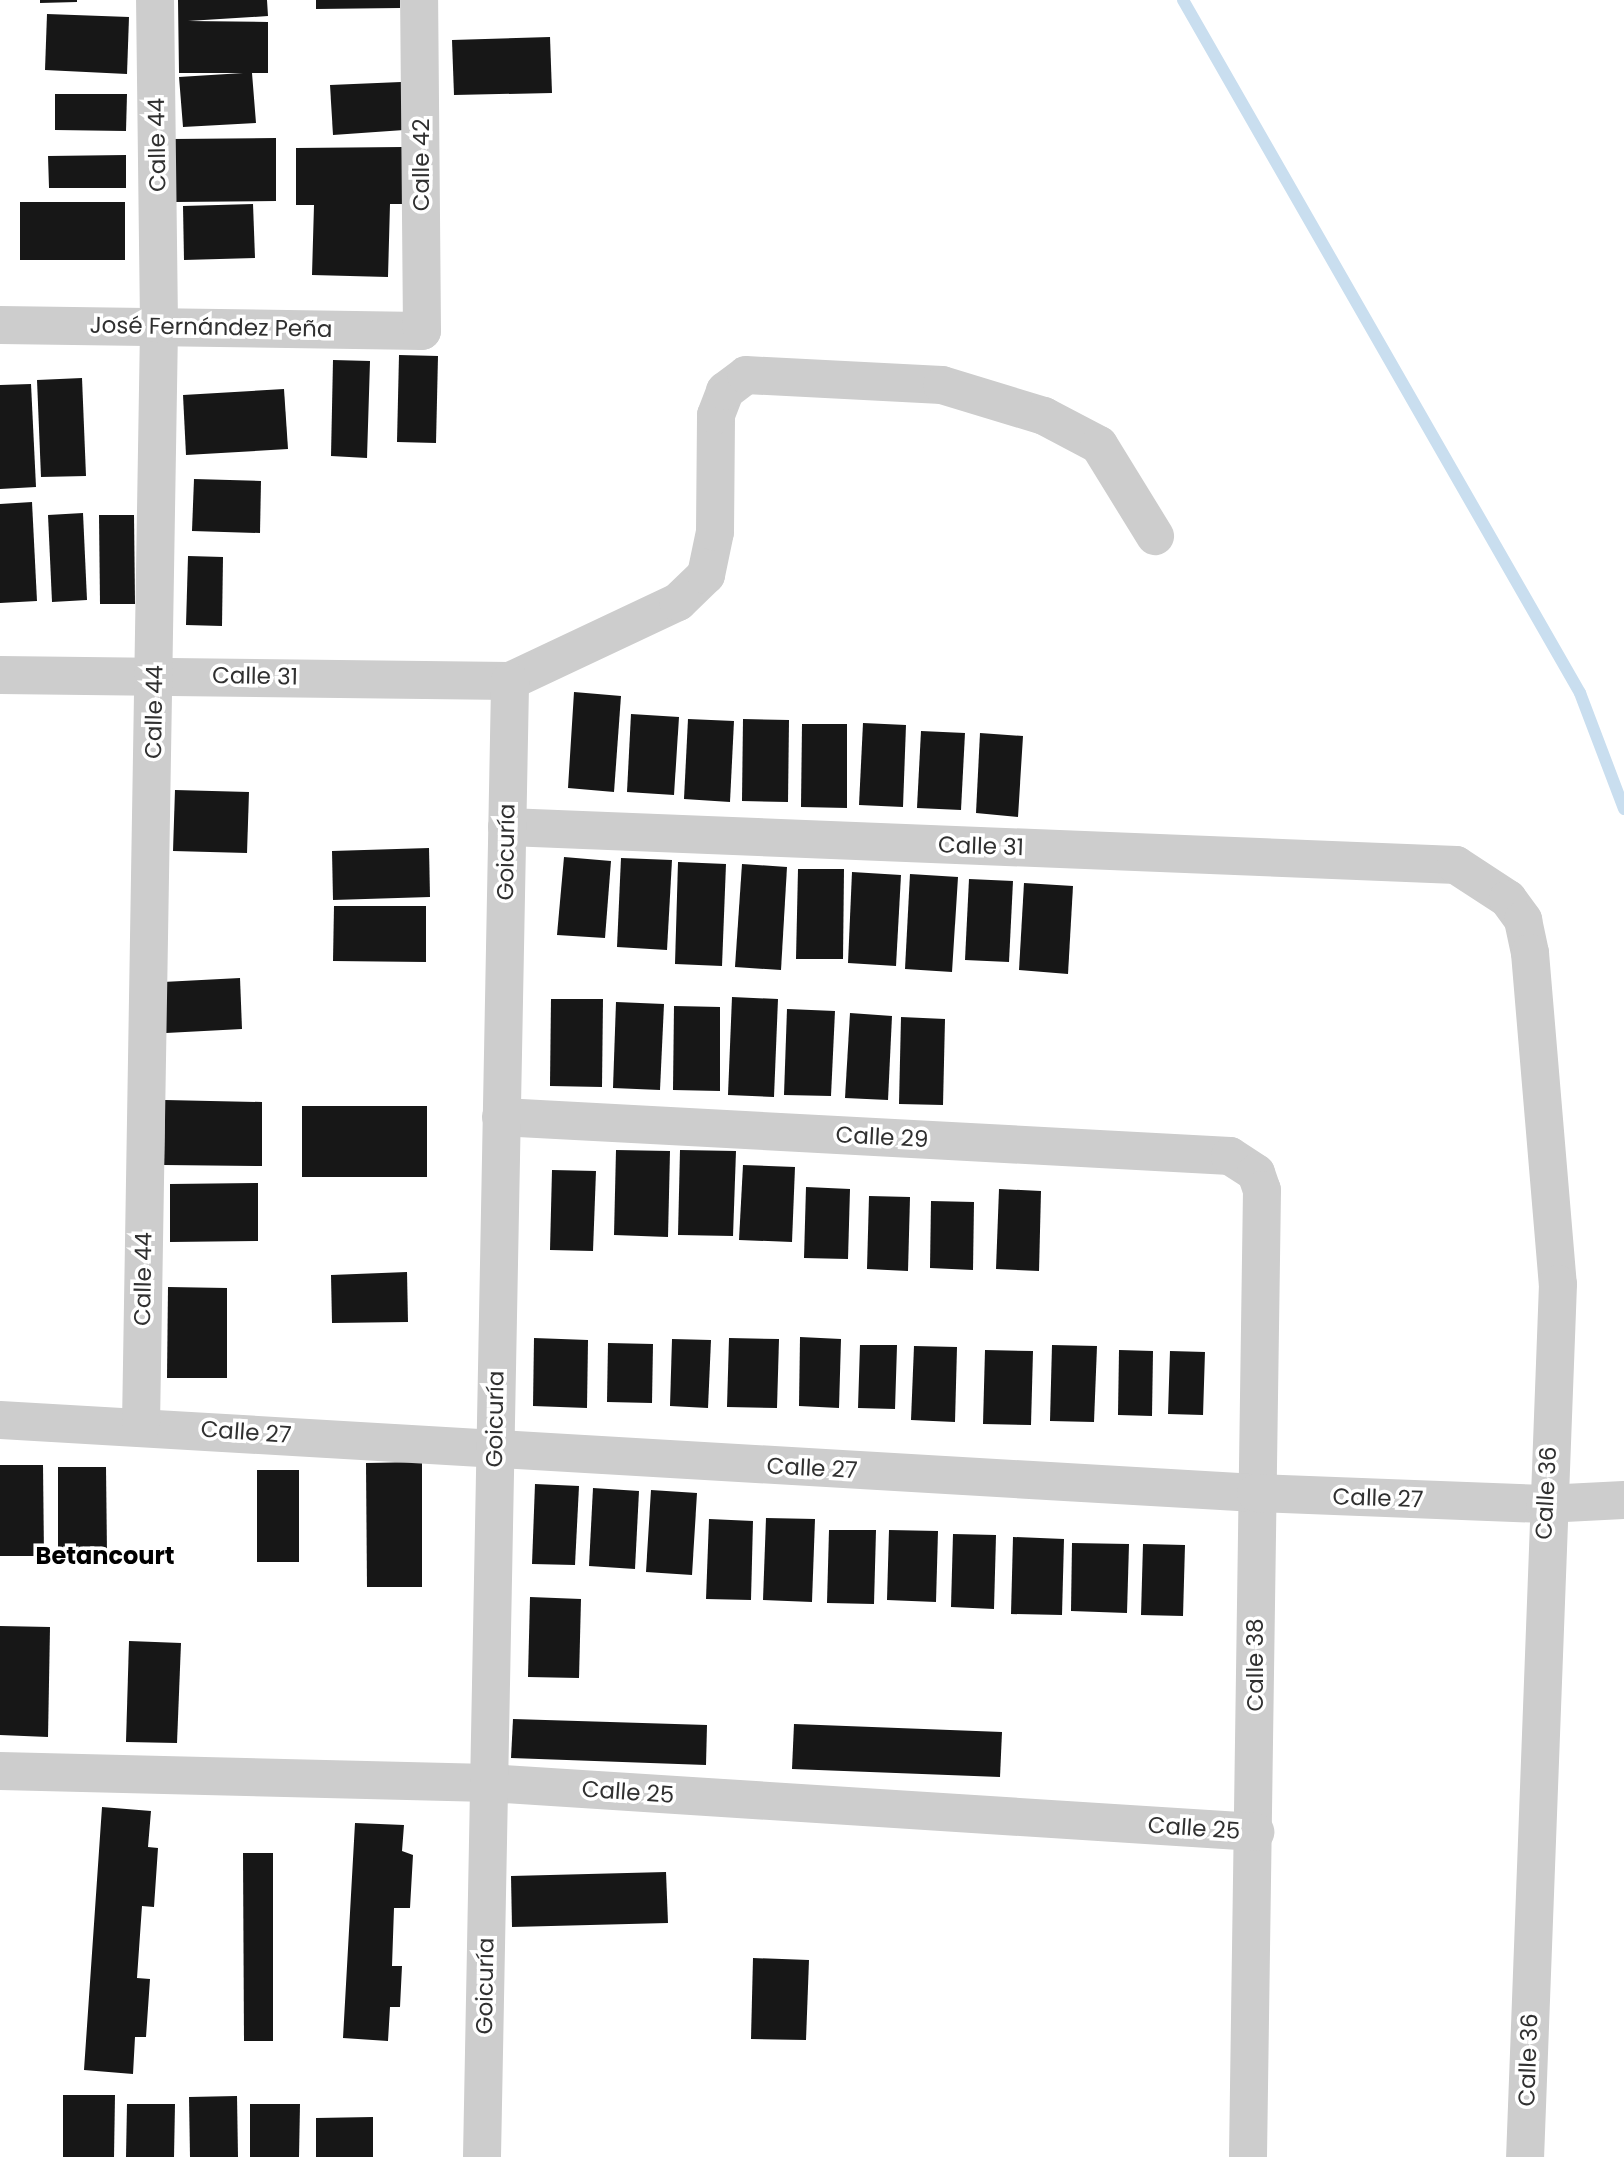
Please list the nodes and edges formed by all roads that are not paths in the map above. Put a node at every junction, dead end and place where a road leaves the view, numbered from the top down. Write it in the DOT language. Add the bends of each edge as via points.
graph roads {
  1 [pos="155,0"];
  2 [pos="419,0"];
  3 [pos="159,324"];
  4 [pos="0,326"];
  5 [pos="422,331"];
  6 [pos="1155,536"];
  7 [pos="155,674"];
  8 [pos="0,676"];
  9 [pos="510,681"];
  10 [pos="507,827"];
  11 [pos="1456,864"];
  12 [pos="501,1117"];
  13 [pos="1256,1173"];
  14 [pos="0,1420"];
  15 [pos="141,1424"];
  16 [pos="494,1450"];
  17 [pos="1256,1493"];
  18 [pos="1624,1500"];
  19 [pos="1545,1504"];
  20 [pos="0,1771"];
  21 [pos="489,1783"];
  22 [pos="1255,1832"];
  23 [pos="482,2157"];
  24 [pos="1248,2157"];
  25 [pos="1525,2157"];
  1 -- 3 [label="street, Calle 44"];
  2 -- 5 [label="street, Calle 42"];
  3 -- 4 [label="street, José Fernández Peña"];
  3 -- 5 [label="street, José Fernández Peña"];
  3 -- 7 [label="street, Calle 44"];
  6 -- 9 [label="street" via="1099,445 1044,416 942,385 746,375 725,391 716,415 716,532 706,575 678,602"];
  7 -- 8 [label="street, Calle 31"];
  7 -- 9 [label="street, Calle 31"];
  7 -- 15 [label="street, Calle 44"];
  9 -- 10 [label="street, Goicuría"];
  10 -- 11 [label="street, Calle 31"];
  10 -- 12 [label="street, Goicuría"];
  11 -- 19 [label="street, Calle 36" via="1508,899 1523,920 1530,953 1558,1284"];
  12 -- 13 [label="street, Calle 29" via="1230,1156"];
  12 -- 16 [label="street, Goicuría"];
  13 -- 17 [label="street, Calle 38" via="1262,1190"];
  14 -- 15 [label="street, Calle 27"];
  15 -- 16 [label="street, Calle 27"];
  16 -- 17 [label="street, Calle 27"];
  16 -- 21 [label="street, Goicuría"];
  17 -- 19 [label="street, Calle 27"];
  17 -- 22 [label="street, Calle 38"];
  18 -- 19 [label="street, Calle 27"];
  19 -- 25 [label="street, Calle 36"];
  20 -- 21 [label="street, Calle 25"];
  21 -- 22 [label="street, Calle 25"];
  21 -- 23 [label="street, Goicuría"];
  22 -- 24 [label="street, Calle 38"];
}
